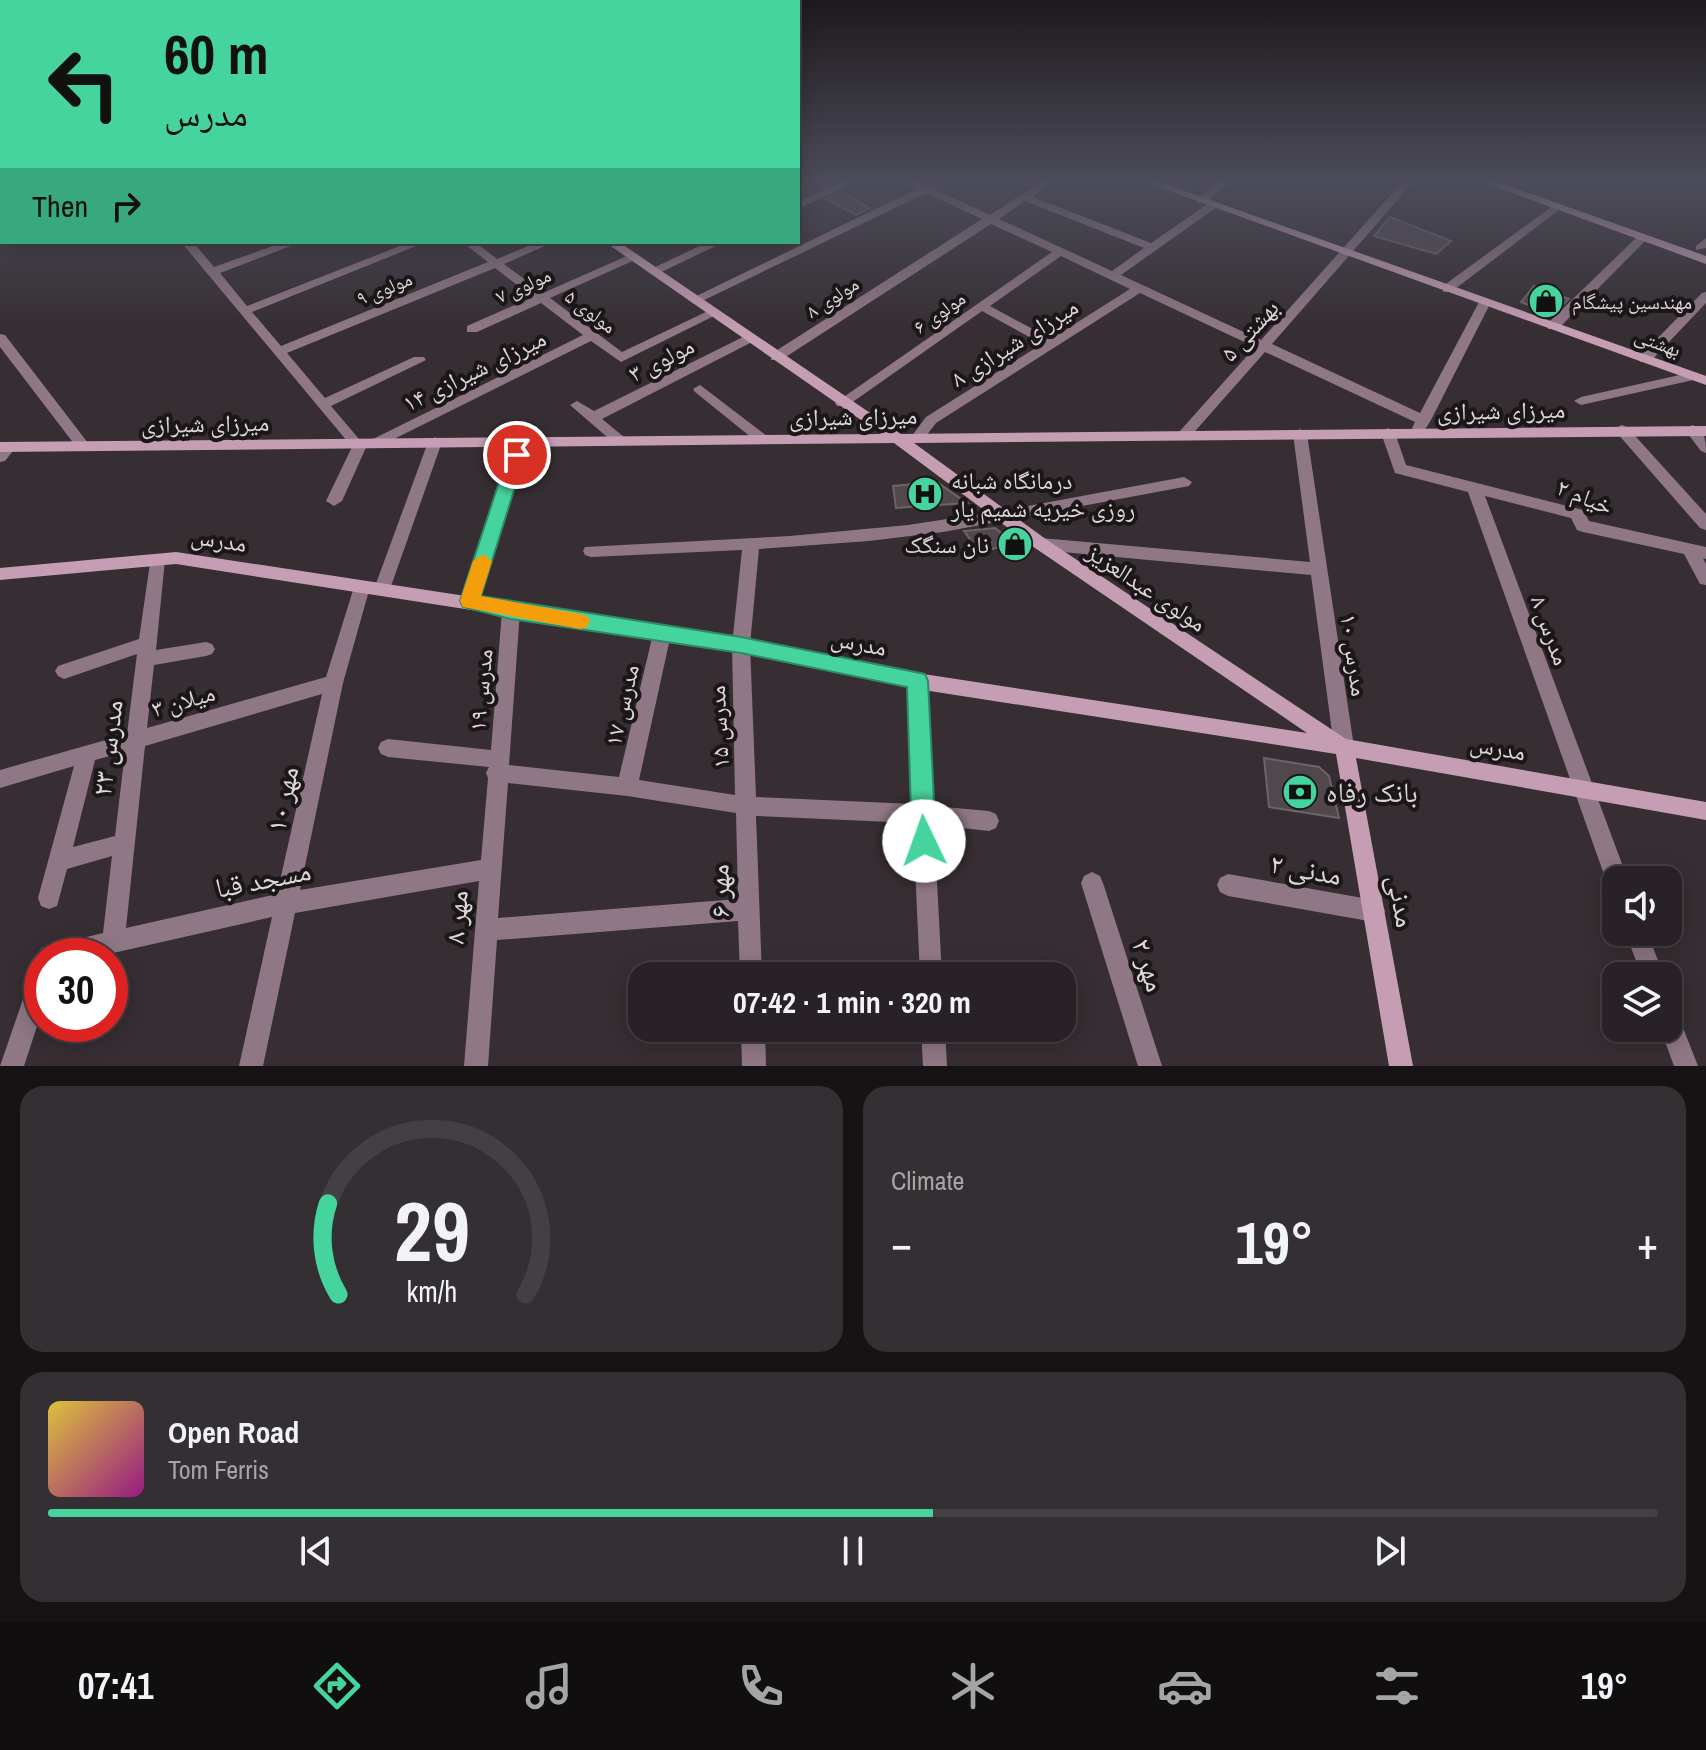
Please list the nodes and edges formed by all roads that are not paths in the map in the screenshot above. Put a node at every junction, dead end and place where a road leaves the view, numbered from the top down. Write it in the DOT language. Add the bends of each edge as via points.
graph roads {
  1 [pos="841,230"];
  2 [pos="973,230"];
  3 [pos="1012,230"];
  4 [pos="1107,230"];
  5 [pos="1175,230"];
  6 [pos="1283,230"];
  7 [pos="1366,230"];
  8 [pos="1528,230"];
  9 [pos="1622,230"];
  10 [pos="1647,230"];
  11 [pos="1643,237"];
  12 [pos="189,244"];
  13 [pos="289,244"];
  14 [pos="415,244"];
  15 [pos="470,244"];
  16 [pos="543,244"];
  17 [pos="614,244"];
  18 [pos="714,244"];
  19 [pos="1154,248"];
  20 [pos="1705,250"];
  21 [pos="1059,252"];
  22 [pos="1346,252"];
  23 [pos="633,257"];
  24 [pos="494,264"];
  25 [pos="653,271"];
  26 [pos="212,272"];
  27 [pos="1112,276"];
  28 [pos="1138,289"];
  29 [pos="1447,289"];
  30 [pos="1706,296"];
  31 [pos="541,299"];
  32 [pos="694,300"];
  33 [pos="1485,302"];
  34 [pos="982,306"];
  35 [pos="244,311"];
  36 [pos="712,314"];
  37 [pos="1553,326"];
  38 [pos="472,329"];
  39 [pos="591,336"];
  40 [pos="749,338"];
  41 [pos="2,340"];
  42 [pos="1051,344"];
  43 [pos="1264,347"];
  44 [pos="279,352"];
  45 [pos="776,357"];
  46 [pos="1645,359"];
  47 [pos="419,360"];
  48 [pos="1699,378"];
  49 [pos="700,389"];
  50 [pos="1581,401"];
  51 [pos="842,403"];
  52 [pos="323,404"];
  53 [pos="577,405"];
  54 [pos="592,418"];
  55 [pos="1420,426"];
  56 [pos="1622,430"];
  57 [pos="1699,431"];
  58 [pos="1388,433"];
  59 [pos="1300,434"];
  60 [pos="1184,435"];
  61 [pos="894,436"];
  62 [pos="918,437"];
  63 [pos="762,439"];
  64 [pos="619,440"];
  65 [pos="521,441"];
  66 [pos="435,442"];
  67 [pos="364,443"];
  68 [pos="83,446"];
  69 [pos="1706,448"];
  70 [pos="3,450"];
  71 [pos="1184,482"];
  72 [pos="1474,488"];
  73 [pos="334,501"];
  74 [pos="1003,517"];
  75 [pos="1706,524"];
  76 [pos="1041,544"];
  77 [pos="751,545"];
  78 [pos="591,551"];
  79 [pos="1698,552"];
  80 [pos="157,560"];
  81 [pos="1319,569"];
  82 [pos="0,574"];
  83 [pos="1706,579"];
  84 [pos="362,587"];
  85 [pos="382,589"];
  86 [pos="470,601"];
  87 [pos="511,611"];
  88 [pos="662,634"];
  89 [pos="741,645"];
  90 [pos="206,649"];
  91 [pos="146,651"];
  92 [pos="64,671"];
  93 [pos="917,681"];
  94 [pos="334,683"];
  95 [pos="136,741"];
  96 [pos="1344,747"];
  97 [pos="388,748"];
  98 [pos="87,754"];
  99 [pos="497,766"];
  100 [pos="0,779"];
  101 [pos="627,787"];
  102 [pos="1584,788"];
  103 [pos="748,806"];
  104 [pos="1706,811"];
  105 [pos="923,814"];
  106 [pos="989,821"];
  107 [pos="124,843"];
  108 [pos="59,861"];
  109 [pos="1612,866"];
  110 [pos="490,869"];
  111 [pos="1092,883"];
  112 [pos="1228,885"];
  113 [pos="49,898"];
  114 [pos="288,903"];
  115 [pos="749,909"];
  116 [pos="1374,911"];
  117 [pos="485,930"];
  118 [pos="113,938"];
  119 [pos="127,938"];
  120 [pos="751,962"];
  121 [pos="930,962"];
  122 [pos="24,1030"];
  123 [pos="753,1042"];
  124 [pos="934,1042"];
  125 [pos="1677,1042"];
  126 [pos="12,1066"];
  127 [pos="251,1066"];
  128 [pos="476,1066"];
  129 [pos="754,1066"];
  130 [pos="935,1066"];
  131 [pos="1150,1066"];
  132 [pos="1401,1066"];
  133 [pos="1686,1066"];
  1 -- 32 [label="street"];
  2 -- 45 [label="street, مولوی ۸"];
  3 -- 21 [label="street"];
  4 -- 19 [label="street"];
  5 -- 19 [label="street"];
  6 -- 22 [label="main road, بهشتی"];
  7 -- 22 [label="street, بهشتی ۵"];
  8 -- 29 [label="street"];
  9 -- 11 [label="main road"];
  10 -- 20 [label="main road"];
  11 -- 20 [label="main road"];
  11 -- 37 [label="street"];
  12 -- 26 [label="street"];
  13 -- 26 [label="street"];
  14 -- 35 [label="street"];
  15 -- 24 [label="street, مولوی ۵"];
  16 -- 24 [label="street, مولوی ۹"];
  17 -- 23 [label="main road, مولوی عبدالعزیز"];
  18 -- 25 [label="street"];
  19 -- 27 [label="street"];
  21 -- 27 [label="street"];
  21 -- 34 [label="street, مولوی ۶"];
  22 -- 29 [label="main road, بهشتی"];
  22 -- 43 [label="street, بهشتی ۵"];
  23 -- 25 [label="main road, مولوی عبدالعزیز"];
  23 -- 31 [label="street, مولوی ۷"];
  24 -- 31 [label="street, مولوی ۵"];
  24 -- 44 [label="street, مولوی ۹"];
  25 -- 32 [label="main road, مولوی عبدالعزیز"];
  26 -- 35 [label="street"];
  27 -- 28 [label="street"];
  28 -- 42 [label="street, میرزای شیرازی ۸"];
  28 -- 43 [label="street"];
  29 -- 33 [label="main road, بهشتی"];
  30 -- 46 [label="street"];
  31 -- 38 [label="street, مولوی ۷"];
  31 -- 39 [label="street, مولوی ۵"];
  32 -- 36 [label="main road, مولوی عبدالعزیز"];
  33 -- 37 [label="main road, بهشتی"];
  33 -- 55 [label="street"];
  34 -- 42 [label="street"];
  34 -- 51 [label="street, مولوی ۶"];
  35 -- 44 [label="street"];
  36 -- 39 [label="street, مولوی ۵" via="621,358"];
  36 -- 40 [label="main road, مولوی عبدالعزیز"];
  37 -- 46 [label="main road, بهشتی"];
  39 -- 67 [label="street, میرزای شیرازی ۱۴"];
  40 -- 45 [label="main road, مولوی عبدالعزیز"];
  40 -- 54 [label="street, مولوی ۳"];
  41 -- 68 [label="street"];
  42 -- 62 [label="street, میرزای شیرازی ۸" via="931,420"];
  43 -- 55 [label="street"];
  43 -- 60 [label="street, بهشتی ۵"];
  44 -- 52 [label="street"];
  45 -- 51 [label="main road, مولوی عبدالعزیز"];
  46 -- 48 [label="main road, بهشتی"];
  47 -- 52 [label="street"];
  48 -- 50 [label="street"];
  49 -- 63 [label="street"];
  51 -- 61 [label="main road, مولوی عبدالعزیز"];
  52 -- 67 [label="street"];
  53 -- 54 [label="street"];
  54 -- 64 [label="street"];
  55 -- 56 [label="main road, میرزای شیرازی"];
  55 -- 58 [label="main road, میرزای شیرازی"];
  56 -- 57 [label="main road, میرزای شیرازی"];
  56 -- 75 [label="street"];
  57 -- 69 [label="street"];
  58 -- 59 [label="main road, میرزای شیرازی"];
  58 -- 72 [label="street, خیام ۲" via="1400,469"];
  59 -- 60 [label="main road, میرزای شیرازی"];
  59 -- 81 [label="street, مدرس ۱۰"];
  60 -- 62 [label="main road, میرزای شیرازی"];
  61 -- 62 [label="main road, میرزای شیرازی"];
  61 -- 63 [label="main road, میرزای شیرازی"];
  61 -- 74 [label="main road, مولوی عبدالعزیز"];
  63 -- 64 [label="main road, میرزای شیرازی"];
  64 -- 65 [label="main road, میرزای شیرازی"];
  65 -- 66 [label="main road, میرزای شیرازی"];
  65 -- 86 [label="street"];
  66 -- 67 [label="main road, میرزای شیرازی"];
  66 -- 85 [label="street"];
  67 -- 68 [label="main road, میرزای شیرازی"];
  67 -- 73 [label="street"];
  68 -- 70 [label="main road, میرزای شیرازی"];
  71 -- 74 [label="street"];
  72 -- 79 [label="street, خیام ۲" via="1577,514 1583,526"];
  72 -- 102 [label="street, مدرس ۸"];
  74 -- 76 [label="main road, مولوی عبدالعزیز"];
  74 -- 77 [label="street"];
  76 -- 81 [label="street"];
  76 -- 96 [label="main road, مولوی عبدالعزیز"];
  77 -- 78 [label="street"];
  77 -- 89 [label="street, مدرس ۱۵"];
  79 -- 83 [label="street"];
  80 -- 82 [label="main road, مدرس"];
  80 -- 84 [label="main road, مدرس" via="176,558"];
  80 -- 91 [label="street, مدرس ۲۳"];
  81 -- 96 [label="street, مدرس ۱۰"];
  84 -- 85 [label="main road, مدرس"];
  84 -- 94 [label="street, مهر ۱۰"];
  85 -- 86 [label="main road, مدرس"];
  86 -- 87 [label="main road, مدرس"];
  87 -- 88 [label="main road, مدرس"];
  87 -- 99 [label="street, مدرس ۱۹"];
  88 -- 89 [label="main road, مدرس"];
  88 -- 101 [label="street, مدرس ۱۷"];
  89 -- 93 [label="main road, مدرس"];
  89 -- 103 [label="street, مدرس ۱۵"];
  90 -- 91 [label="street"];
  91 -- 92 [label="street"];
  91 -- 95 [label="street, مدرس ۲۳"];
  93 -- 96 [label="main road, مدرس"];
  93 -- 105 [label="street"];
  94 -- 95 [label="street, میلان ۳"];
  94 -- 114 [label="street, مهر ۱۰"];
  95 -- 98 [label="street, میلان ۳"];
  95 -- 107 [label="street, مدرس ۲۳"];
  96 -- 102 [label="main road, مدرس"];
  96 -- 116 [label="main road, مدنی"];
  97 -- 99 [label="street"];
  98 -- 100 [label="street, میلان ۳"];
  98 -- 108 [label="street"];
  99 -- 101 [label="street"];
  99 -- 110 [label="street, مهر ۸"];
  101 -- 103 [label="street"];
  102 -- 104 [label="main road, مدرس"];
  102 -- 109 [label="street, مدرس ۸"];
  103 -- 105 [label="street"];
  103 -- 115 [label="street, مهر ۶"];
  105 -- 106 [label="street"];
  105 -- 121 [label="street"];
  107 -- 108 [label="street"];
  107 -- 118 [label="street, مدرس ۲۳"];
  108 -- 113 [label="street"];
  110 -- 114 [label="street, مسجد قبا"];
  110 -- 117 [label="street, مهر ۸"];
  111 -- 131 [label="street, مهر ۲"];
  112 -- 116 [label="street, مدنی ۲"];
  114 -- 119 [label="street, مسجد قبا"];
  114 -- 127 [label="street, مهر ۱۰"];
  115 -- 117 [label="street"];
  115 -- 120 [label="street, مهر ۶"];
  116 -- 132 [label="main road, مدنی"];
  117 -- 128 [label="street, مهر ۸"];
  122 -- 126 [label="street"];
  123 -- 129 [label="street"];
  124 -- 130 [label="street"];
  125 -- 133 [label="street"];
}
